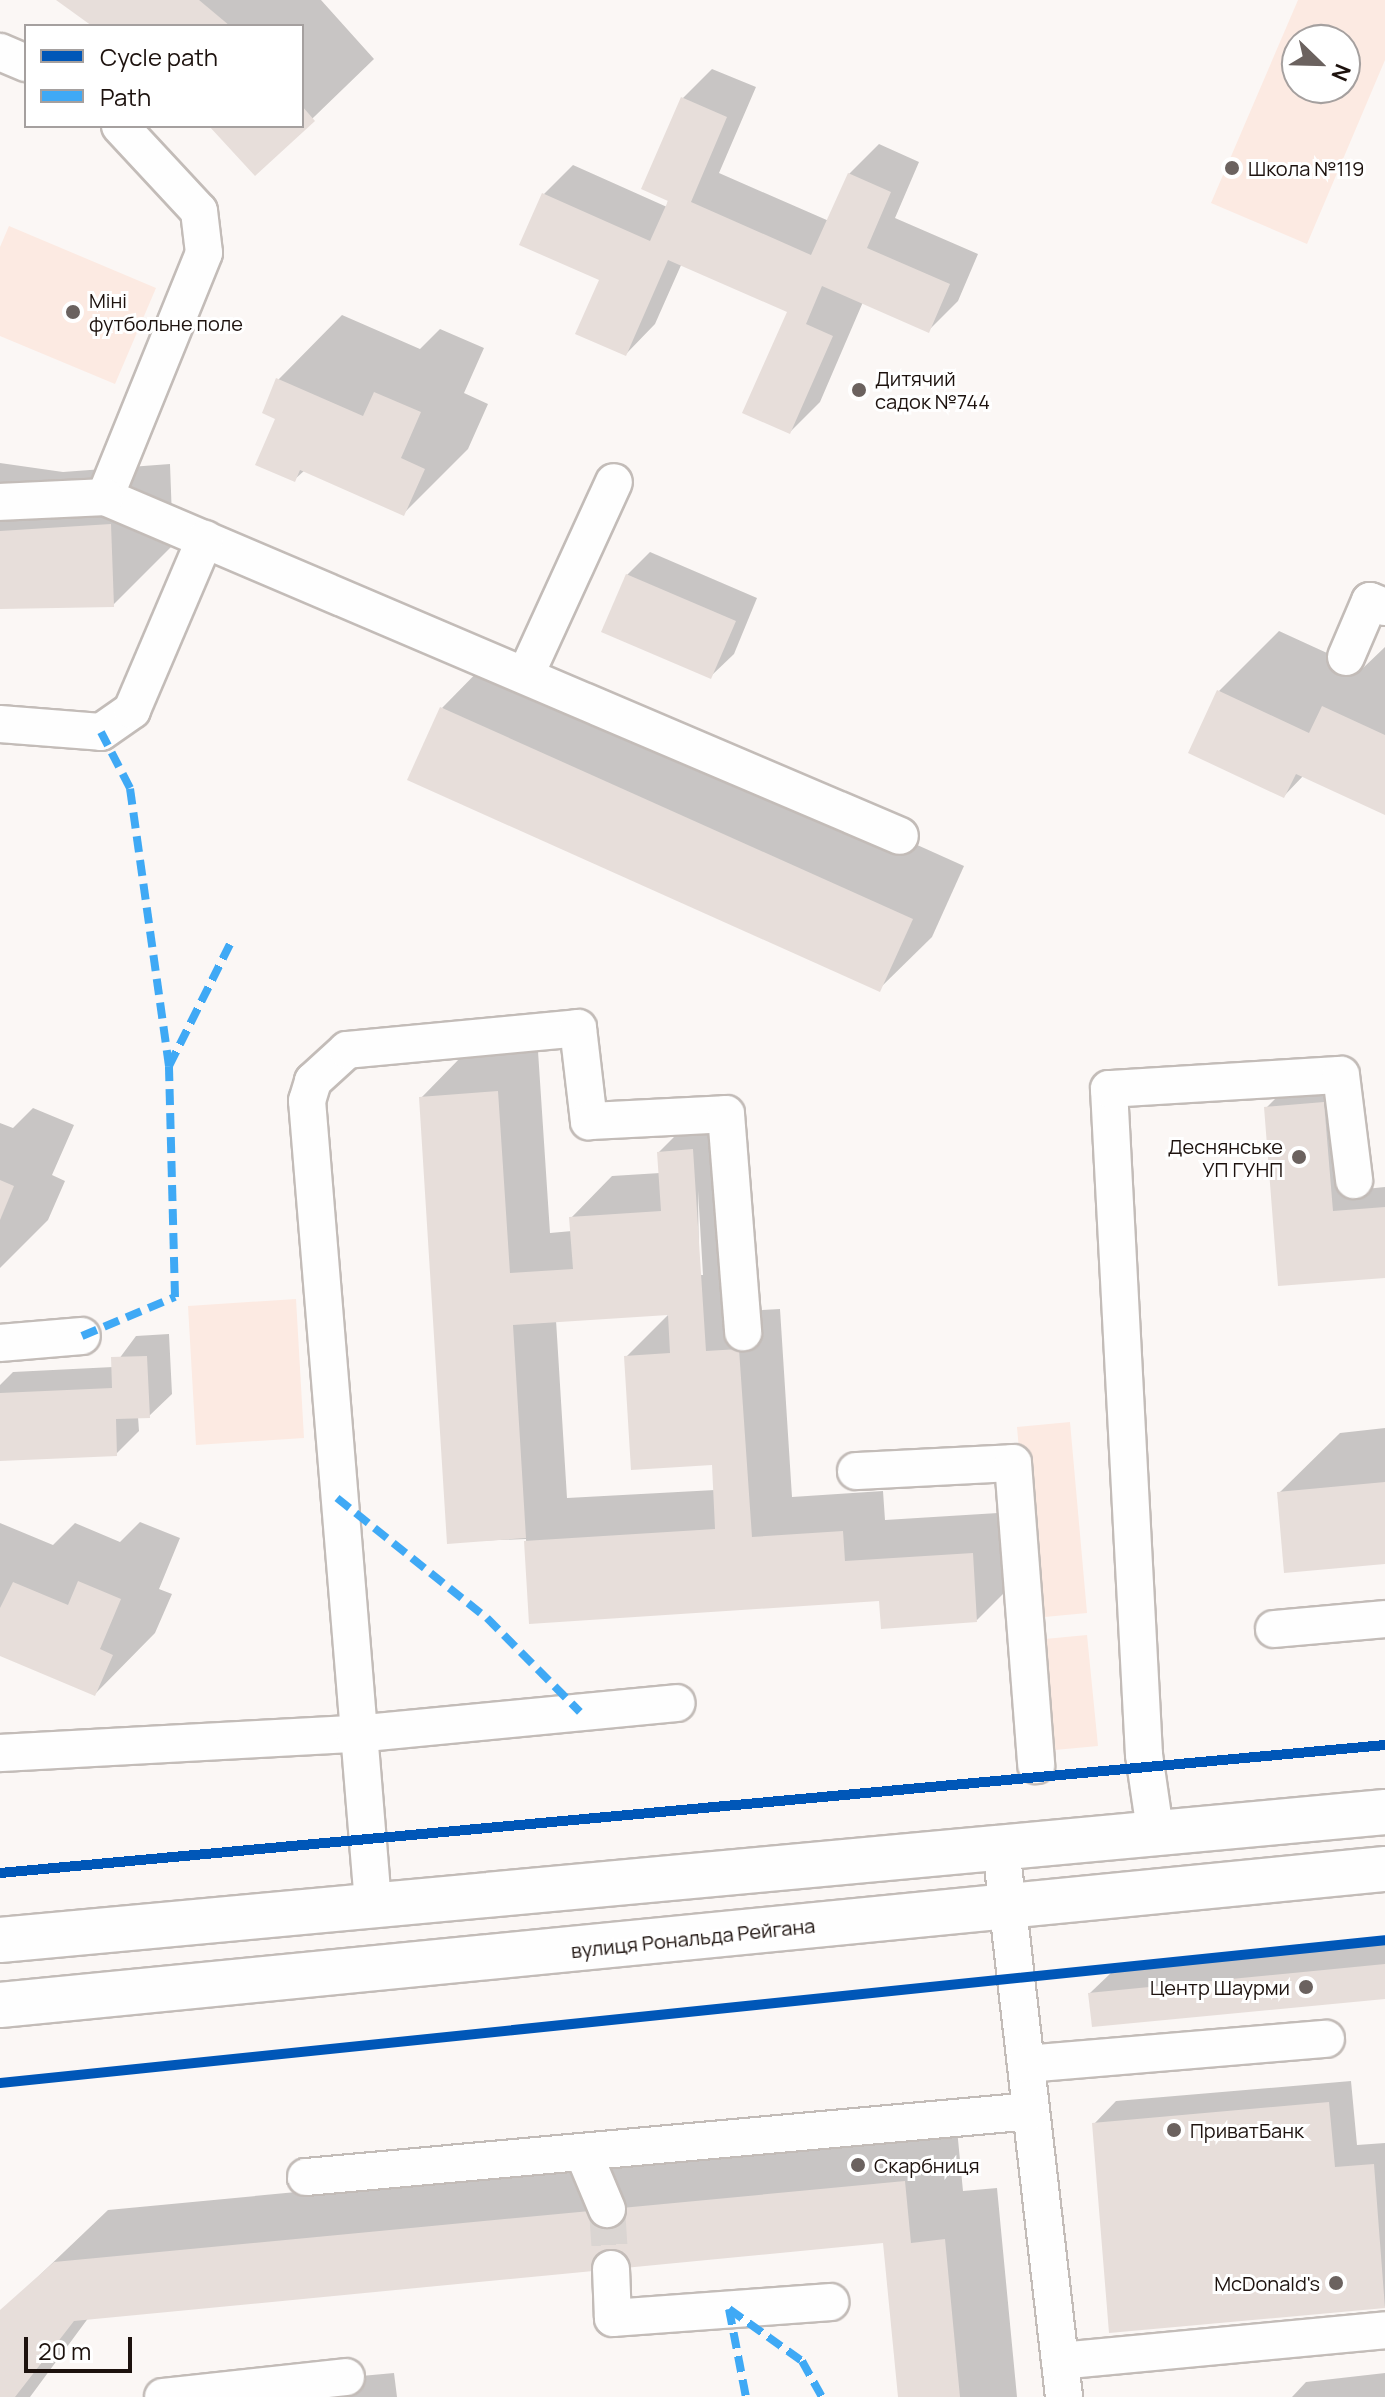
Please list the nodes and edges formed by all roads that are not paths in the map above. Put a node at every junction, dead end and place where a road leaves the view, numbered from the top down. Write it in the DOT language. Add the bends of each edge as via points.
graph roads {
  1 [pos="0,52"];
  2 [pos="24,62"];
  3 [pos="122,128"];
  4 [pos="614,482"];
  5 [pos="105,497"];
  6 [pos="0,502"];
  7 [pos="205,539"];
  8 [pos="1385,607"];
  9 [pos="1346,657"];
  10 [pos="526,674"];
  11 [pos="0,724"];
  12 [pos="900,836"];
  13 [pos="1354,1180"];
  14 [pos="743,1332"];
  15 [pos="82,1336"];
  16 [pos="0,1343"];
  17 [pos="856,1471"];
  18 [pos="1385,1619"];
  19 [pos="1274,1629"];
  20 [pos="677,1703"];
  21 [pos="355,1734"];
  22 [pos="0,1753"];
  23 [pos="1036,1765"];
  24 [pos="1385,1812"];
  25 [pos="1155,1830"];
  26 [pos="1001,1848"];
  27 [pos="1385,1869"];
  28 [pos="373,1903"];
  29 [pos="1008,1907"];
  30 [pos="0,1940"];
  31 [pos="0,2005"];
  32 [pos="1326,2039"];
  33 [pos="1026,2064"];
  34 [pos="1031,2111"];
  35 [pos="583,2152"];
  36 [pos="306,2177"];
  37 [pos="607,2209"];
  38 [pos="611,2269"];
  39 [pos="830,2302"];
  40 [pos="1385,2330"];
  41 [pos="1060,2361"];
  42 [pos="346,2377"];
  43 [pos="163,2397"];
  44 [pos="1064,2397"];
  1 -- 2 [label="lane"];
  3 -- 5 [label="lane" via="199,211 204,253"];
  4 -- 10 [label="lane"];
  5 -- 6 [label="lane"];
  5 -- 7 [label="lane"];
  7 -- 10 [label="lane"];
  7 -- 11 [label="lane" via="132,710 101,732"];
  8 -- 9 [label="lane" via="1370,601"];
  10 -- 12 [label="lane"];
  13 -- 25 [label="lane" via="1341,1075 1109,1089 1144,1755"];
  14 -- 21 [label="lane" via="726,1114 589,1121 578,1028 347,1050 328,1062 307,1101"];
  15 -- 16 [label="lane"];
  17 -- 23 [label="lane" via="1013,1463"];
  18 -- 19 [label="lane"];
  20 -- 21 [label="lane"];
  21 -- 22 [label="lane"];
  21 -- 28 [label="lane"];
  24 -- 25 [label="main road"];
  25 -- 26 [label="main road"];
  26 -- 28 [label="main road"];
  26 -- 29 [label="lane"];
  27 -- 29 [label="main road, вулиця Рональда Рейгана"];
  28 -- 30 [label="main road"];
  29 -- 31 [label="main road, вулиця Рональда Рейгана"];
  29 -- 33 [label="lane"];
  32 -- 33 [label="lane"];
  33 -- 34 [label="lane"];
  34 -- 35 [label="lane"];
  34 -- 41 [label="lane"];
  35 -- 36 [label="lane"];
  35 -- 37 [label="lane"];
  38 -- 39 [label="lane" via="613,2318"];
  40 -- 41 [label="lane"];
  41 -- 44 [label="lane"];
  42 -- 43 [label="lane"];
}
